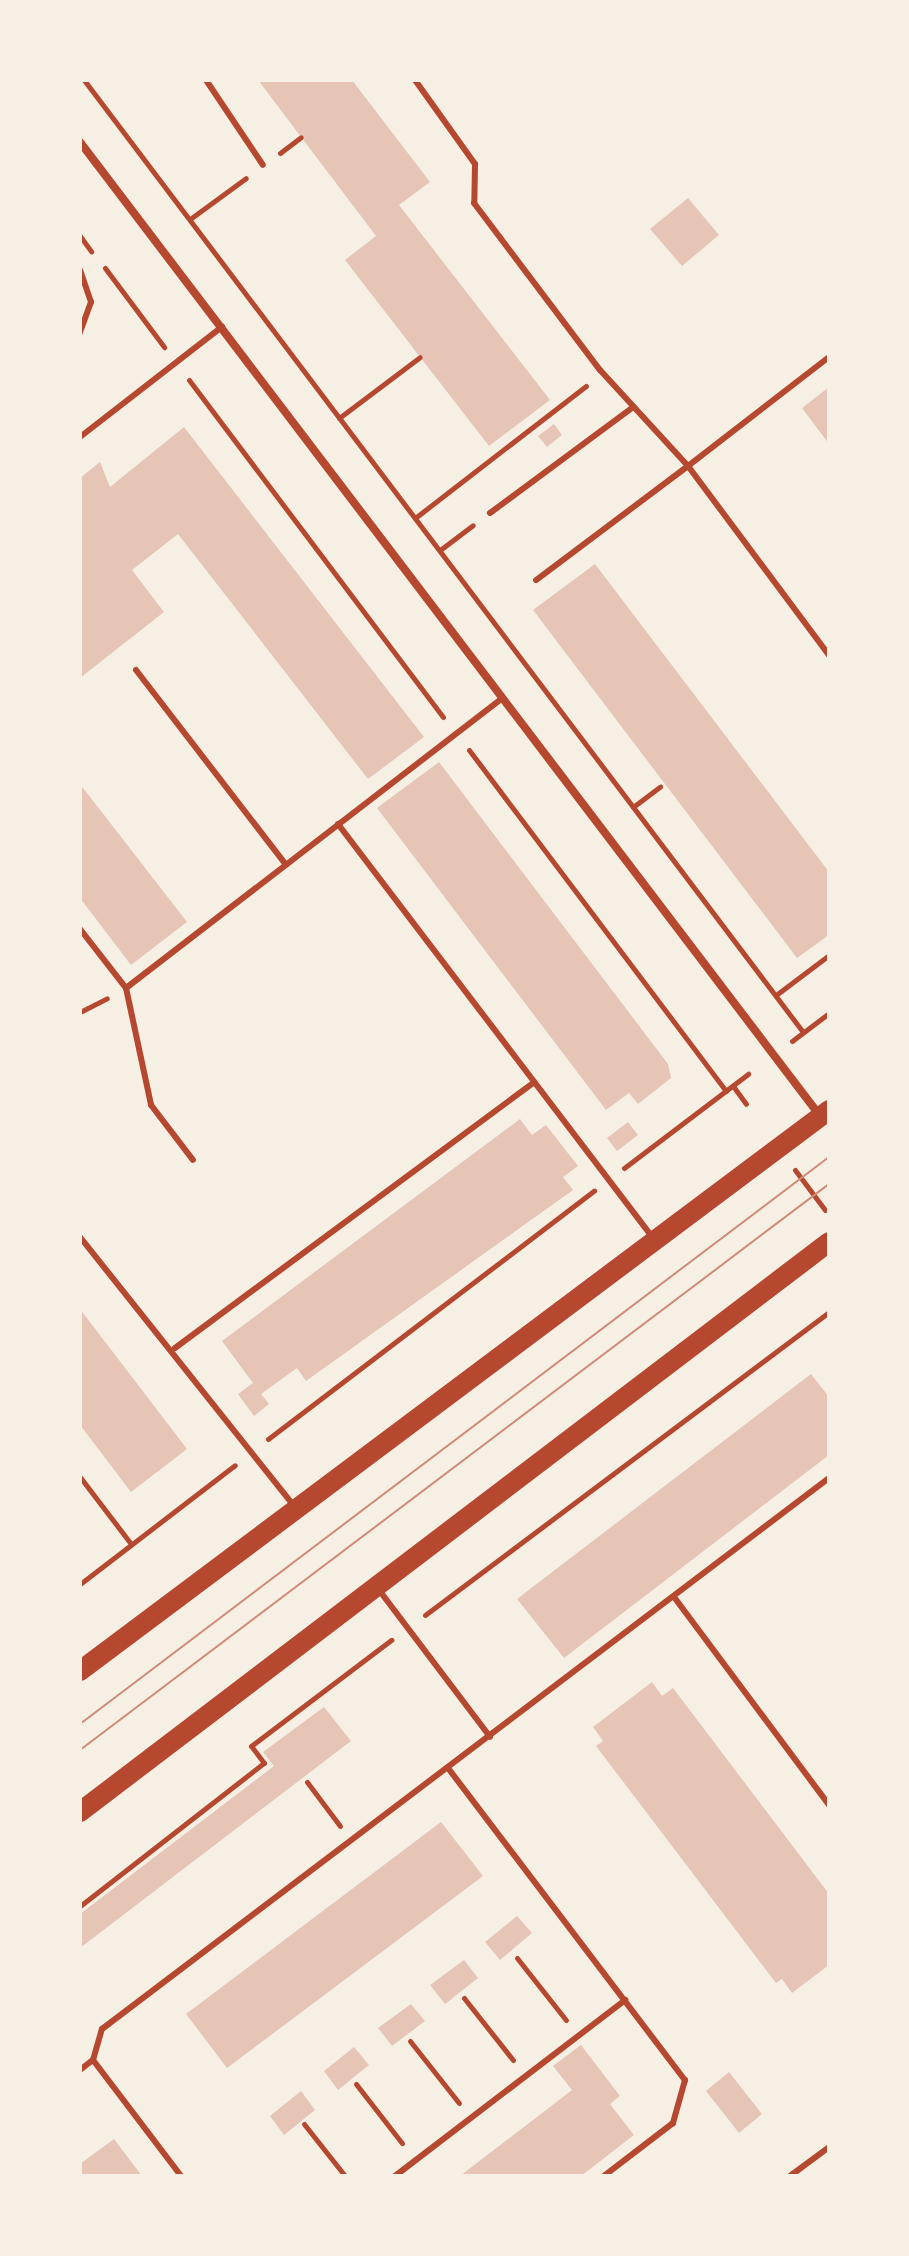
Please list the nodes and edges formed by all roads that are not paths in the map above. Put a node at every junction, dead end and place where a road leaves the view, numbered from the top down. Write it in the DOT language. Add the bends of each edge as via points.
graph roads {
  1 [pos="206,80"];
  2 [pos="415,80"];
  3 [pos="80,142"];
  4 [pos="263,165"];
  5 [pos="80,270"];
  6 [pos="222,327"];
  7 [pos="80,333"];
  8 [pos="829,357"];
  9 [pos="633,407"];
  10 [pos="80,437"];
  11 [pos="688,466"];
  12 [pos="490,513"];
  13 [pos="536,580"];
  14 [pos="829,655"];
  15 [pos="136,670"];
  16 [pos="502,698"];
  17 [pos="338,824"];
  18 [pos="286,865"];
  19 [pos="80,929"];
  20 [pos="126,988"];
  21 [pos="534,1082"];
  22 [pos="826,1118"];
  23 [pos="193,1160"];
  24 [pos="80,1237"];
  25 [pos="655,1241"];
  26 [pos="829,1242"];
  27 [pos="175,1348"];
  28 [pos="829,1478"];
  29 [pos="297,1509"];
  30 [pos="376,1586"];
  31 [pos="674,1597"];
  32 [pos="80,1671"];
  33 [pos="490,1737"];
  34 [pos="448,1768"];
  35 [pos="829,1805"];
  36 [pos="80,1812"];
  37 [pos="625,2000"];
  38 [pos="93,2060"];
  39 [pos="80,2070"];
  40 [pos="829,2147"];
  41 [pos="181,2176"];
  42 [pos="395,2176"];
  43 [pos="604,2176"];
  44 [pos="790,2176"];
  1 -- 4 [label="lane"];
  2 -- 9 [label="lane" via="475,164 474,203"];
  3 -- 6 [label="street"];
  5 -- 7 [label="lane" via="91,302"];
  6 -- 10 [label="lane"];
  6 -- 16 [label="street"];
  8 -- 11 [label="lane"];
  9 -- 11 [label="lane"];
  9 -- 12 [label="lane"];
  11 -- 13 [label="lane"];
  11 -- 14 [label="lane"];
  15 -- 18 [label="lane"];
  16 -- 17 [label="lane"];
  16 -- 22 [label="street"];
  17 -- 18 [label="lane"];
  17 -- 21 [label="lane"];
  18 -- 20 [label="lane"];
  19 -- 20 [label="lane"];
  20 -- 23 [label="lane" via="151,1105"];
  21 -- 25 [label="lane"];
  21 -- 27 [label="lane"];
  22 -- 25 [label="main road"];
  24 -- 27 [label="lane"];
  25 -- 29 [label="main road"];
  26 -- 30 [label="main road"];
  27 -- 29 [label="lane"];
  28 -- 31 [label="lane"];
  29 -- 32 [label="main road"];
  30 -- 33 [label="lane"];
  30 -- 36 [label="main road"];
  31 -- 33 [label="lane"];
  31 -- 35 [label="lane"];
  33 -- 34 [label="lane"];
  34 -- 37 [label="lane"];
  34 -- 38 [label="lane" via="102,2029"];
  37 -- 42 [label="lane"];
  37 -- 43 [label="lane" via="685,2080 673,2123"];
  38 -- 39 [label="lane"];
  38 -- 41 [label="lane"];
  40 -- 44 [label="lane"];
}
